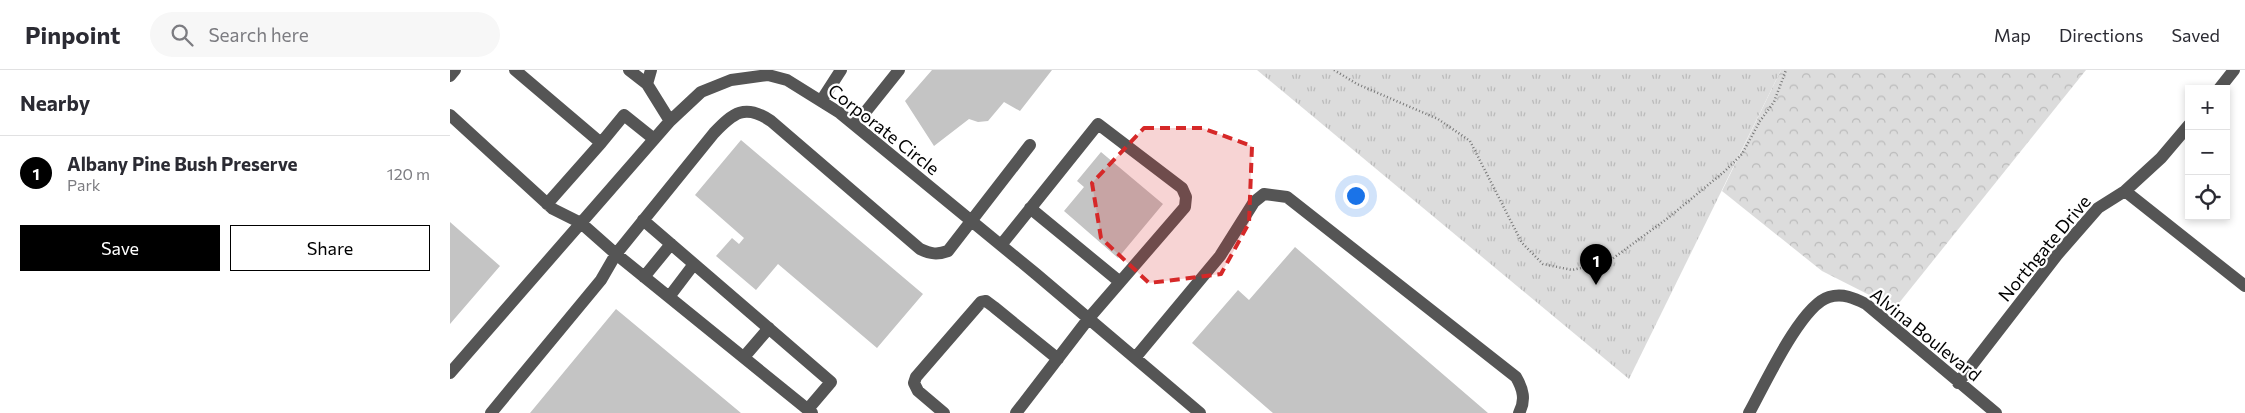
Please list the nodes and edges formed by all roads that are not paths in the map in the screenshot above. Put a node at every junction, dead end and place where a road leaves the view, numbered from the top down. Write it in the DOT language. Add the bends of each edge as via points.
graph roads {
  1 [pos="455,70"];
  2 [pos="515,70"];
  3 [pos="629,70"];
  4 [pos="651,70"];
  5 [pos="841,70"];
  6 [pos="899,70"];
  7 [pos="2234,70"];
  8 [pos="752,74"];
  9 [pos="450,76"];
  10 [pos="648,84"];
  11 [pos="2222,85"];
  12 [pos="820,101"];
  13 [pos="450,115"];
  14 [pos="670,121"];
  15 [pos="855,125"];
  16 [pos="2185,130"];
  17 [pos="654,139"];
  18 [pos="601,143"];
  19 [pos="1030,145"];
  20 [pos="2125,191"];
  21 [pos="547,204"];
  22 [pos="1030,208"];
  23 [pos="643,220"];
  24 [pos="972,221"];
  25 [pos="580,223"];
  26 [pos="670,244"];
  27 [pos="1001,245"];
  28 [pos="616,254"];
  29 [pos="694,264"];
  30 [pos="644,276"];
  31 [pos="1120,282"];
  32 [pos="2245,286"];
  33 [pos="669,296"];
  34 [pos="1089,318"];
  35 [pos="769,328"];
  36 [pos="744,357"];
  37 [pos="1136,358"];
  38 [pos="1058,359"];
  39 [pos="450,373"];
  40 [pos="1958,383"];
  41 [pos="810,411"];
  42 [pos="490,413"];
  43 [pos="944,413"];
  44 [pos="1016,413"];
  45 [pos="1200,413"];
  46 [pos="1519,413"];
  47 [pos="1749,413"];
  48 [pos="1996,413"];
  1 -- 9 [label="street"];
  2 -- 18 [label="street"];
  3 -- 10 [label="street"];
  4 -- 10 [label="street"];
  5 -- 12 [label="street"];
  6 -- 15 [label="street"];
  7 -- 11 [label="street"];
  8 -- 12 [label="street, Corporate Circle" via="787,80"];
  8 -- 14 [label="street, Corporate Circle" via="701,92"];
  10 -- 14 [label="street"];
  12 -- 15 [label="street, Corporate Circle"];
  13 -- 21 [label="street"];
  14 -- 17 [label="street, Corporate Circle"];
  15 -- 24 [label="street, Corporate Circle"];
  16 -- 20 [label="street, Northgate Drive" via="2162,158"];
  17 -- 18 [label="street" via="624,115"];
  17 -- 25 [label="street, Corporate Circle"];
  18 -- 21 [label="street"];
  19 -- 24 [label="street"];
  20 -- 32 [label="street"];
  20 -- 40 [label="street, Northgate Drive" via="2098,208 2057,255"];
  21 -- 25 [label="street"];
  22 -- 27 [label="street"];
  22 -- 31 [label="street"];
  22 -- 31 [label="street" via="1098,124 1182,188 1186,197 1185,207"];
  23 -- 24 [label="street" via="728,118 750,111 771,121 920,249 930,254 948,251"];
  23 -- 26 [label="street"];
  23 -- 28 [label="street"];
  24 -- 27 [label="street, Corporate Circle"];
  25 -- 28 [label="street"];
  25 -- 39 [label="street, Corporate Circle"];
  26 -- 29 [label="street"];
  26 -- 30 [label="street"];
  27 -- 34 [label="street, Corporate Circle"];
  28 -- 30 [label="street"];
  28 -- 42 [label="street" via="601,280"];
  29 -- 33 [label="street"];
  29 -- 35 [label="street"];
  30 -- 33 [label="street"];
  31 -- 34 [label="street"];
  33 -- 36 [label="street"];
  34 -- 37 [label="street, Corporate Circle"];
  34 -- 38 [label="street"];
  35 -- 36 [label="street"];
  35 -- 41 [label="street" via="832,382"];
  36 -- 41 [label="street"];
  37 -- 45 [label="street, Corporate Circle"];
  37 -- 46 [label="street" via="1220,256 1254,202 1264,194 1276,194 1287,197 1516,377 1523,389"];
  38 -- 43 [label="street" via="986,301 981,302 916,377 914,388"];
  38 -- 44 [label="street"];
  40 -- 47 [label="street, Alvina Boulevard" via="1866,304 1849,296 1829,297 1805,317"];
  40 -- 48 [label="street, Alvina Boulevard"];
}
